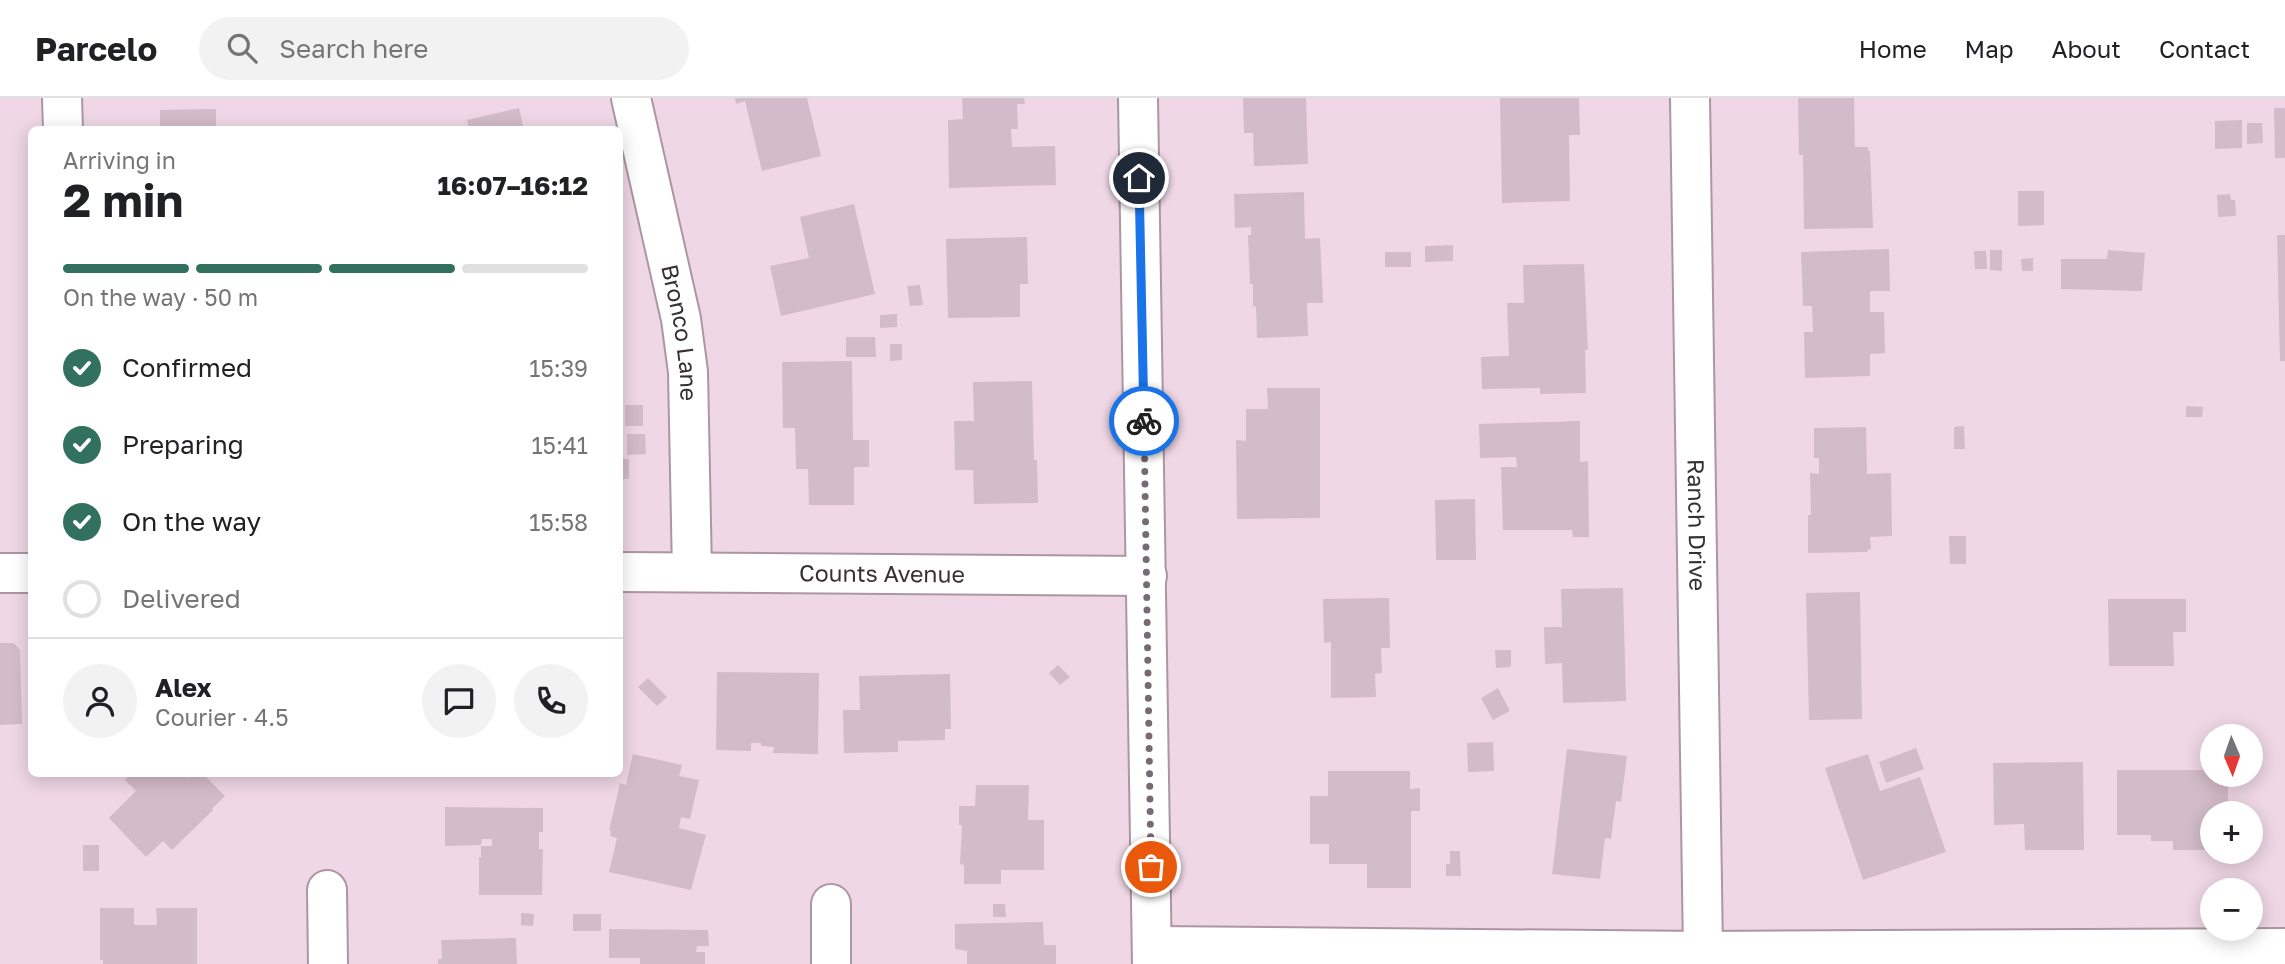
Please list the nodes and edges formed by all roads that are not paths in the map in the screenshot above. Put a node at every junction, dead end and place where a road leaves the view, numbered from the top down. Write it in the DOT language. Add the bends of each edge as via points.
graph roads {
  1 [pos="62,98"];
  2 [pos="631,98"];
  3 [pos="1138,98"];
  4 [pos="1690,98"];
  5 [pos="63,126"];
  6 [pos="623,572"];
  7 [pos="692,572"];
  8 [pos="0,573"];
  9 [pos="28,573"];
  10 [pos="1147,576"];
  11 [pos="327,890"];
  12 [pos="831,904"];
  13 [pos="2285,948"];
  14 [pos="1703,951"];
  15 [pos="1152,955"];
  16 [pos="328,964"];
  17 [pos="831,964"];
  1 -- 5 [label="street"];
  2 -- 7 [label="street, Bronco Lane" via="681,319 688,372"];
  3 -- 10 [label="street"];
  4 -- 14 [label="street, Ranch Drive"];
  6 -- 7 [label="street, Counts Avenue"];
  7 -- 10 [label="street, Counts Avenue"];
  8 -- 9 [label="street"];
  10 -- 15 [label="street"];
  11 -- 16 [label="street"];
  12 -- 17 [label="street"];
  13 -- 14 [label="street"];
  14 -- 15 [label="street"];
}
